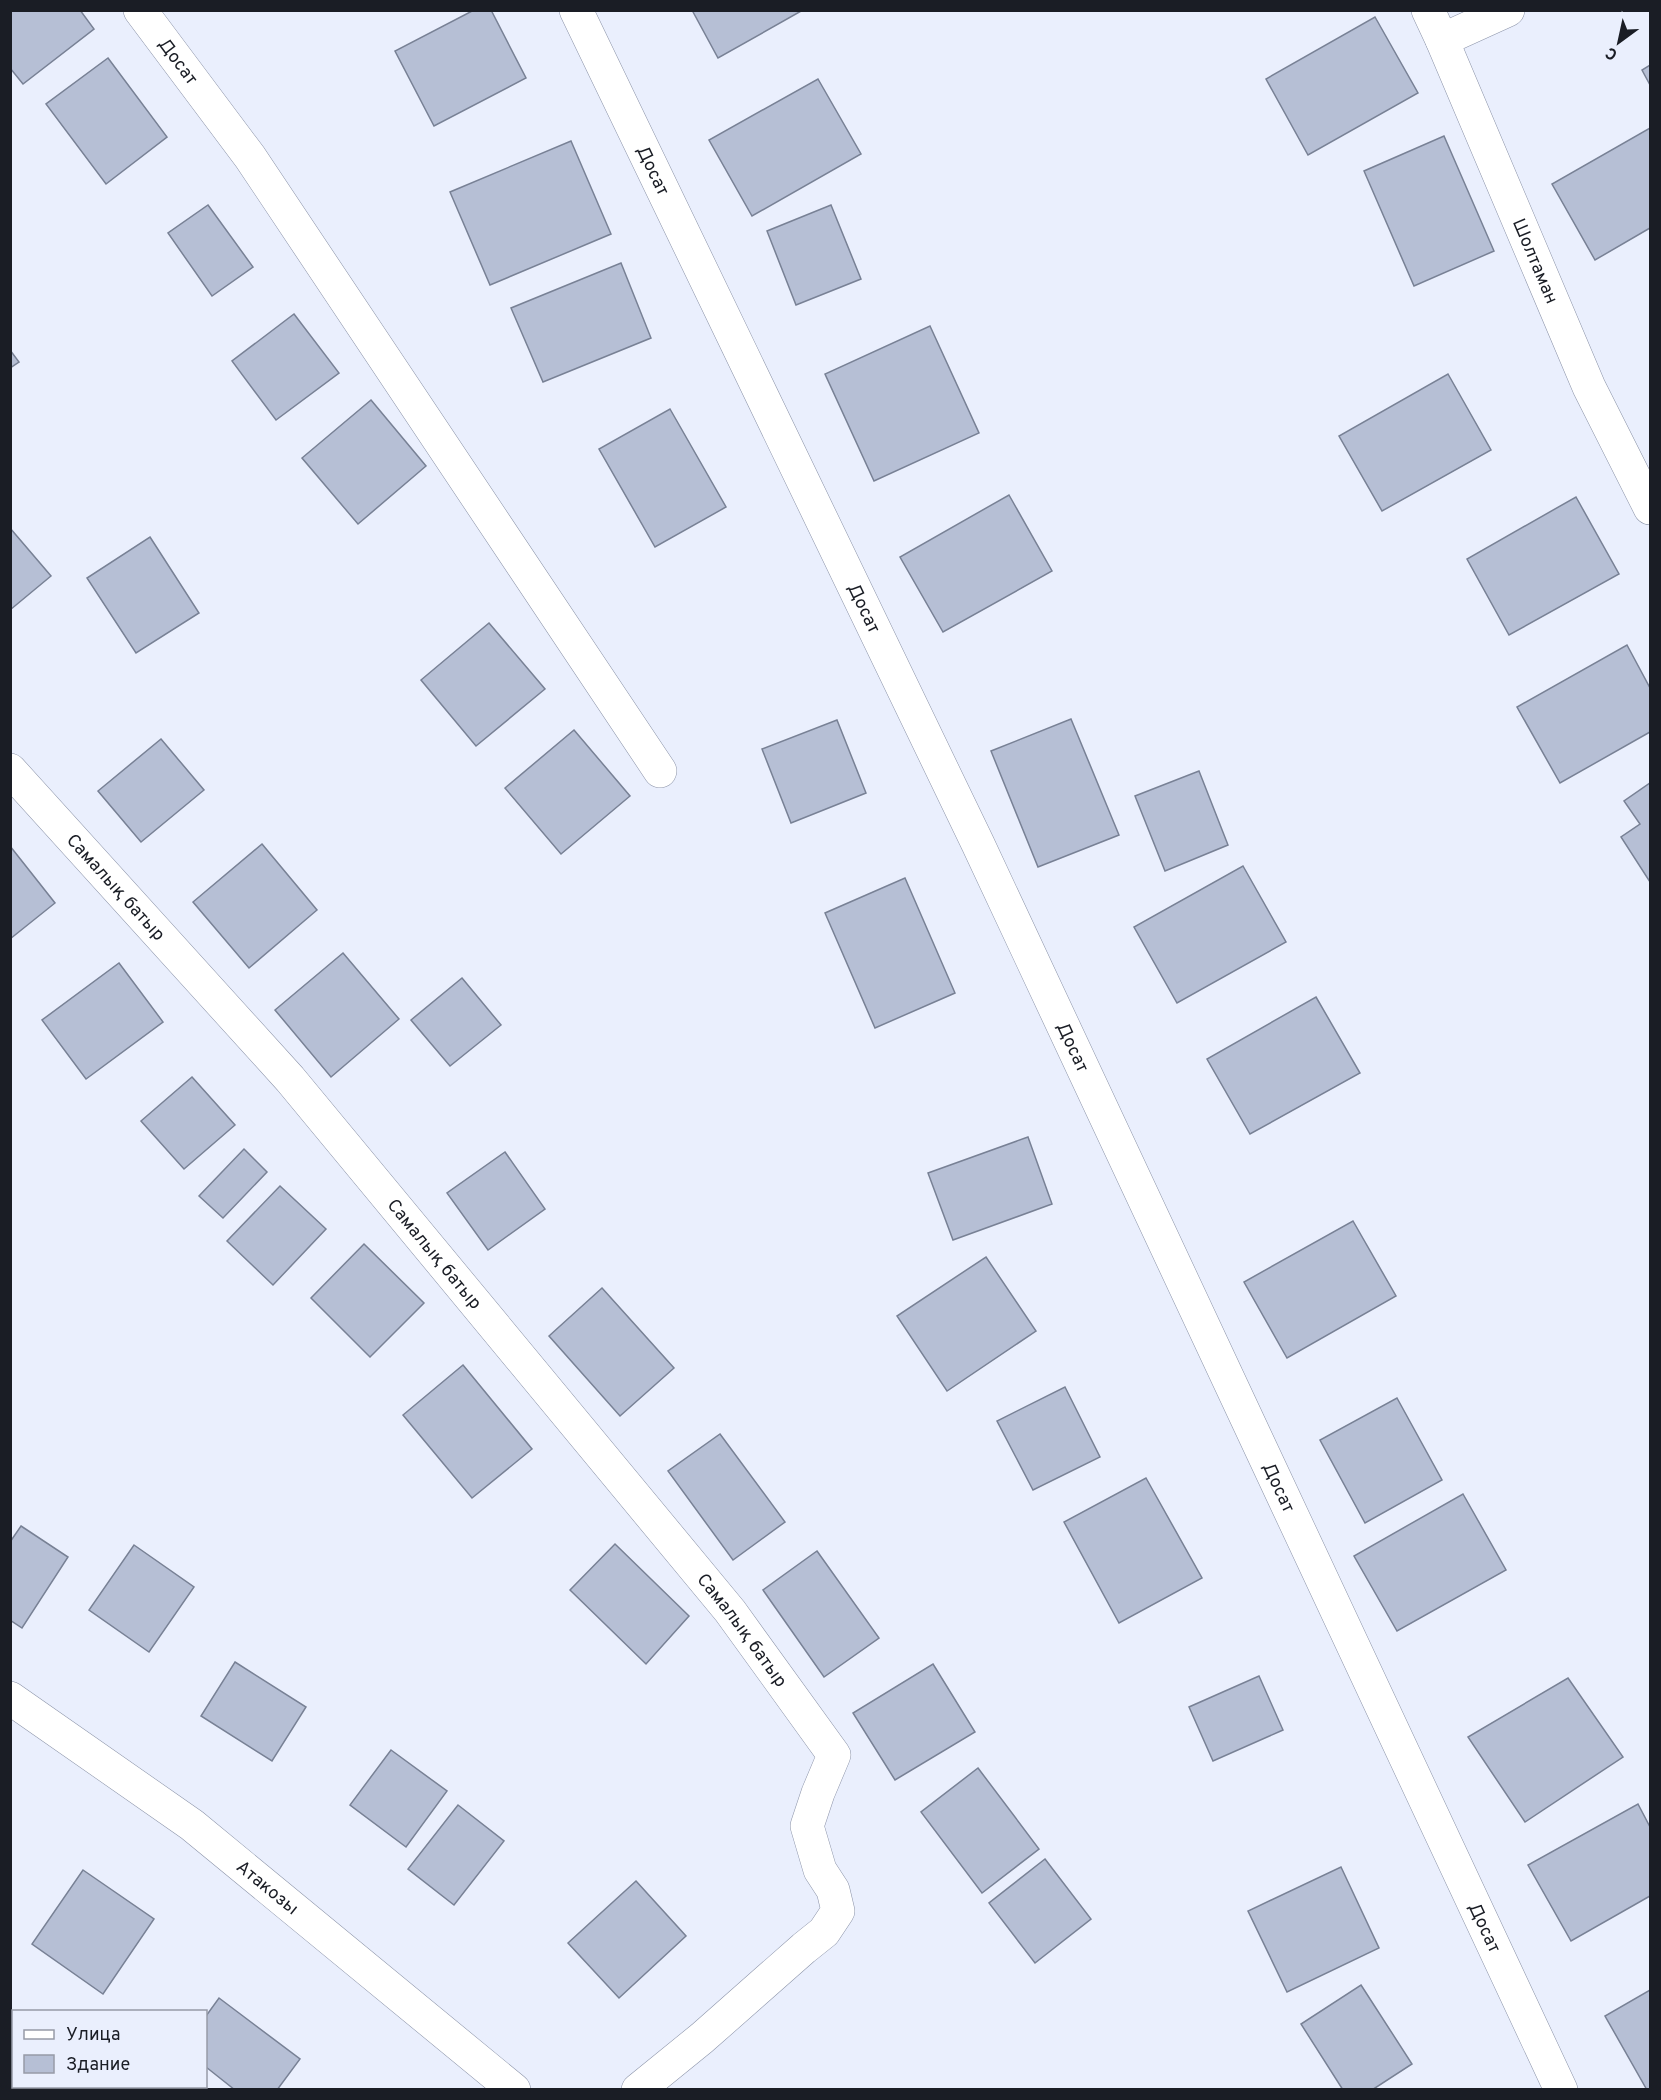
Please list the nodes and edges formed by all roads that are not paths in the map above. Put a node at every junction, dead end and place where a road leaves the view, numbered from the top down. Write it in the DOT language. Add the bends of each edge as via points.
graph roads {
  1 [pos="140,10"];
  2 [pos="576,10"];
  3 [pos="1428,10"];
  4 [pos="1508,10"];
  5 [pos="1442,40"];
  6 [pos="1650,508"];
  7 [pos="10,770"];
  8 [pos="660,771"];
  9 [pos="10,1698"];
  10 [pos="514,2090"];
  11 [pos="638,2090"];
  12 [pos="1561,2090"];
  1 -- 8 [label="street, Досат" via="250,157"];
  2 -- 12 [label="street, Досат" via="978,844"];
  3 -- 5 [label="street, Шолтаман"];
  4 -- 5 [label="street"];
  5 -- 6 [label="street, Шолтаман" via="1588,387"];
  7 -- 11 [label="street, Самалық батыр" via="297,1088 730,1611 834,1755 807,1826 838,1911 824,1932"];
  9 -- 10 [label="street, Атакозы" via="192,1825"];
}
